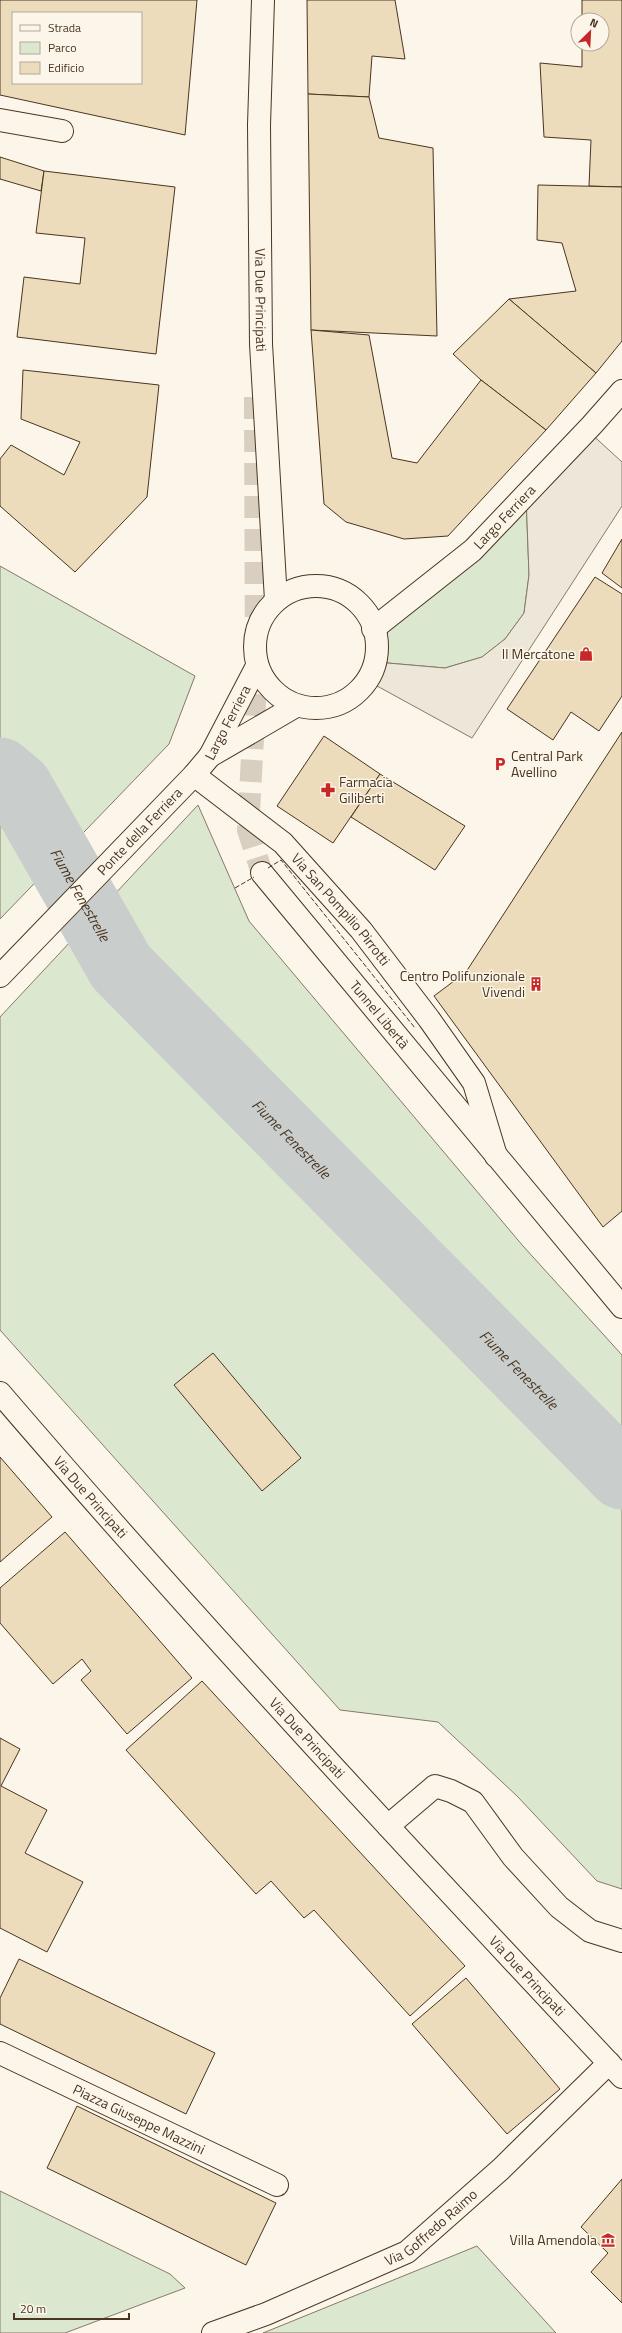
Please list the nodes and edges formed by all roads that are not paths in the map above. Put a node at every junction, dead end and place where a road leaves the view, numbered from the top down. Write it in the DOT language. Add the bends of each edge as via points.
graph roads {
  1 [pos="263,0"];
  2 [pos="0,120"];
  3 [pos="62,131"];
  4 [pos="622,391"];
  5 [pos="276,600"];
  6 [pos="373,629"];
  7 [pos="257,666"];
  8 [pos="296,706"];
  9 [pos="210,756"];
  10 [pos="194,775"];
  11 [pos="262,873"];
  12 [pos="0,976"];
  13 [pos="496,1157"];
  14 [pos="622,1307"];
  15 [pos="0,1393"];
  16 [pos="388,1826"];
  17 [pos="622,1941"];
  18 [pos="0,2053"];
  19 [pos="616,2070"];
  20 [pos="278,2185"];
  21 [pos="213,2333"];
  1 -- 5 [label="street, Via Due Principati" via="259,125 261,344"];
  2 -- 3 [label="street"];
  4 -- 6 [label="street, Largo Ferriera" via="473,550"];
  5 -- 6 [label="street, Largo Ferriera" via="290,591 310,586 332,588 352,598 367,613"];
  5 -- 7 [label="street, Largo Ferriera" via="262,616 254,644"];
  6 -- 8 [label="street, Largo Ferriera" via="377,641 376,662 368,681 353,696 339,704 318,709"];
  7 -- 8 [label="street, Largo Ferriera" via="267,685"];
  7 -- 9 [label="street, Largo Ferriera"];
  8 -- 9 [label="street, Largo Ferriera"];
  9 -- 10 [label="street, Ponte della Ferriera"];
  10 -- 12 [label="street, Ponte della Ferriera"];
  10 -- 13 [label="street, Via San Pompilio Pirrotti" via="283,843 361,930 474,1083"];
  11 -- 13 [label="street, Tunnel Libertà"];
  13 -- 14 [label="street, Tunnel Libertà"];
  15 -- 16 [label="street, Via Due Principati" via="122,1535"];
  16 -- 17 [label="street" via="435,1786 451,1791 473,1802 513,1858 559,1906 590,1930"];
  16 -- 19 [label="street, Via Due Principati"];
  18 -- 20 [label="street, Piazza Giuseppe Mazzini"];
  19 -- 21 [label="street, Via Goffredo Raimo" via="407,2252 266,2314"];
}
